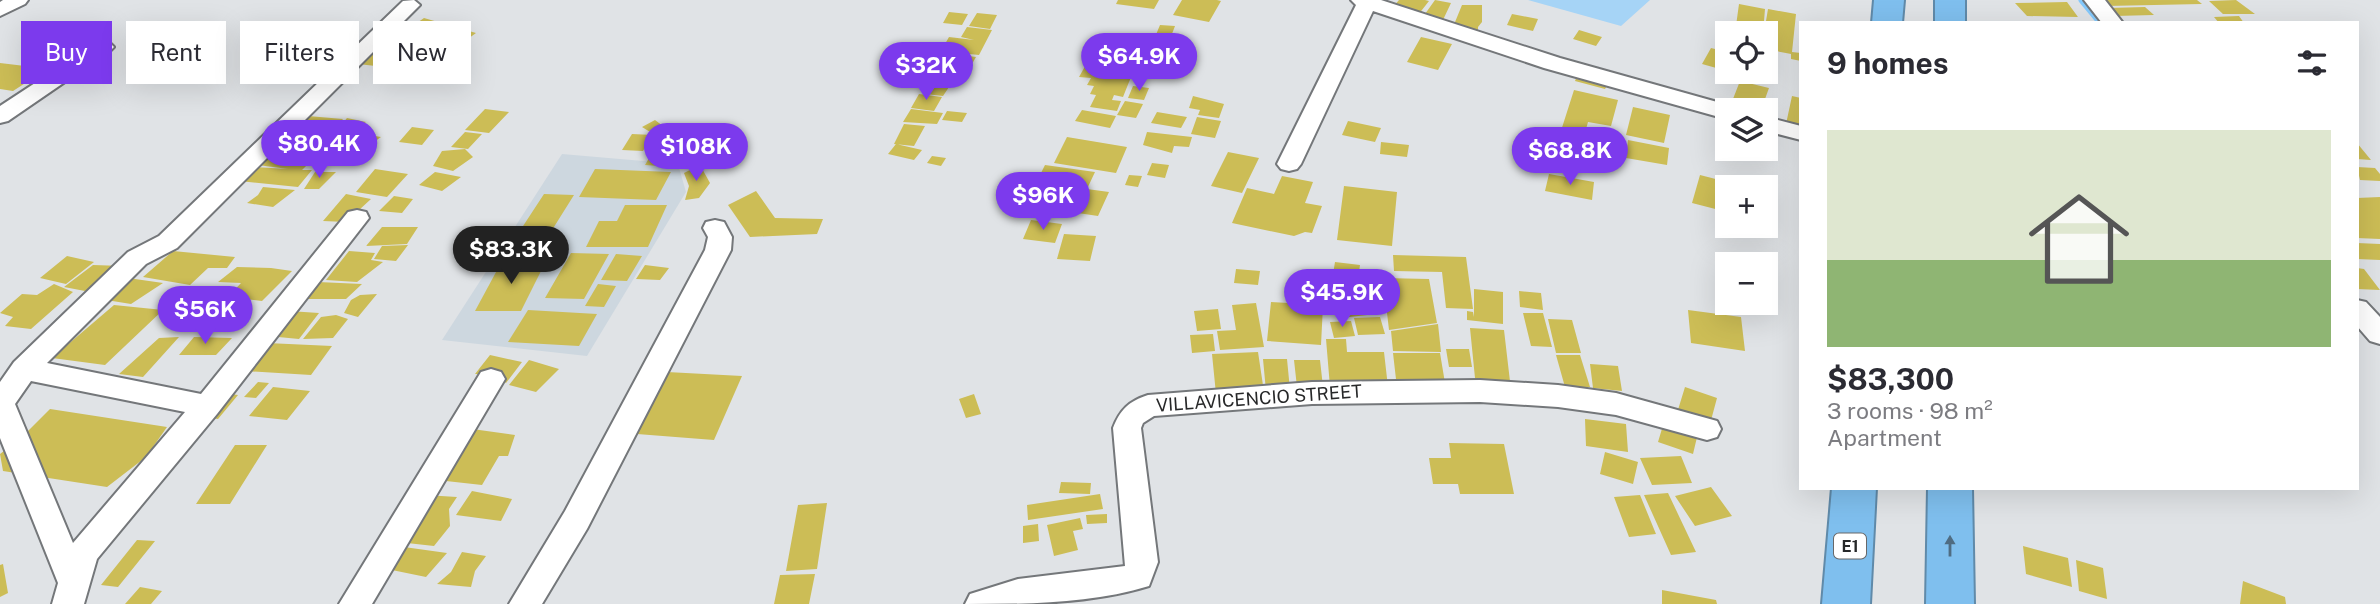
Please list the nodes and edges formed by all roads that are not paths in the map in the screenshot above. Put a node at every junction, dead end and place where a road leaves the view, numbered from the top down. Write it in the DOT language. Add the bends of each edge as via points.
graph roads {
  1 [pos="18,0"];
  2 [pos="1889,0"];
  3 [pos="1950,0"];
  4 [pos="2094,0"];
  5 [pos="1364,1"];
  6 [pos="410,5"];
  7 [pos="0,10"];
  8 [pos="1887,21"];
  9 [pos="1950,21"];
  10 [pos="2111,21"];
  11 [pos="48,84"];
  12 [pos="1715,109"];
  13 [pos="0,116"];
  14 [pos="1778,127"];
  15 [pos="1799,132"];
  16 [pos="1289,164"];
  17 [pos="357,218"];
  18 [pos="715,228"];
  19 [pos="2359,311"];
  20 [pos="2380,334"];
  21 [pos="24,369"];
  22 [pos="491,379"];
  23 [pos="206,406"];
  24 [pos="1707,429"];
  25 [pos="1854,490"];
  26 [pos="1950,490"];
  27 [pos="71,594"];
  28 [pos="355,604"];
  29 [pos="525,604"];
  30 [pos="981,604"];
  31 [pos="1846,604"];
  32 [pos="1950,604"];
  1 -- 7 [label="street"];
  2 -- 8 [label="highway"];
  3 -- 9 [label="highway"];
  4 -- 10 [label="street"];
  5 -- 12 [label="street" via="1552,63"];
  5 -- 16 [label="street"];
  6 -- 21 [label="street" via="168,242 137,258"];
  11 -- 13 [label="street"];
  14 -- 15 [label="street"];
  17 -- 23 [label="street"];
  18 -- 29 [label="street" via="720,237 718,250 576,520"];
  19 -- 20 [label="street"];
  21 -- 23 [label="street"];
  21 -- 27 [label="street" via="0,403"];
  22 -- 28 [label="street"];
  23 -- 27 [label="street" via="83,553"];
  24 -- 30 [label="street, VILLAVICENCIO STREET" via="1616,404 1480,391 1312,393 1148,406 1132,416 1127,428 1142,562 1138,576"];
  25 -- 31 [label="highway, E1"];
  32 -- 26 [label="highway, one-way"];
}
